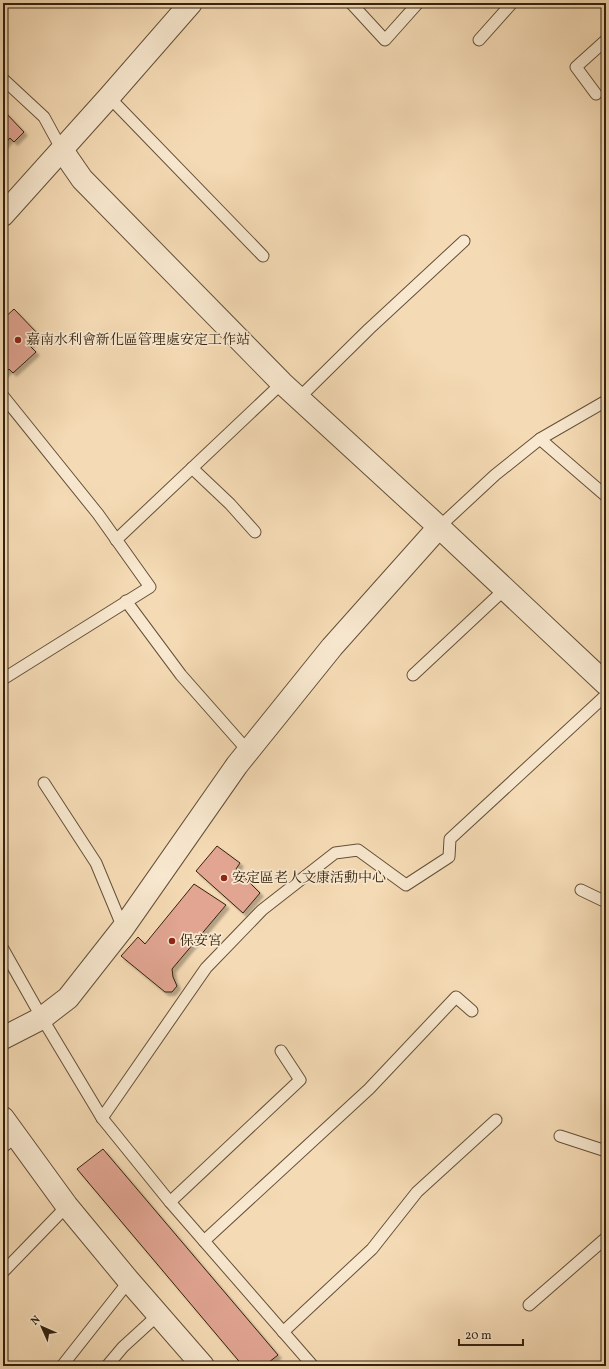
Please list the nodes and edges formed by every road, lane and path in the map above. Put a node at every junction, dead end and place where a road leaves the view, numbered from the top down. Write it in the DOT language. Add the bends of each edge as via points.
graph roads {
  1 [pos="191,3"];
  2 [pos="351,3"];
  3 [pos="418,3"];
  4 [pos="512,3"];
  5 [pos="479,40"];
  6 [pos="606,40"];
  7 [pos="3,79"];
  8 [pos="596,94"];
  9 [pos="109,97"];
  10 [pos="62,150"];
  11 [pos="3,215"];
  12 [pos="464,241"];
  13 [pos="263,256"];
  14 [pos="282,383"];
  15 [pos="3,396"];
  16 [pos="299,398"];
  17 [pos="606,401"];
  18 [pos="540,439"];
  19 [pos="192,468"];
  20 [pos="606,496"];
  21 [pos="439,527"];
  22 [pos="255,532"];
  23 [pos="116,540"];
  24 [pos="505,589"];
  25 [pos="126,601"];
  26 [pos="413,675"];
  27 [pos="3,679"];
  28 [pos="606,684"];
  29 [pos="606,695"];
  30 [pos="248,751"];
  31 [pos="44,783"];
  32 [pos="581,890"];
  33 [pos="606,902"];
  34 [pos="123,928"];
  35 [pos="3,949"];
  36 [pos="472,1011"];
  37 [pos="42,1018"];
  38 [pos="3,1038"];
  39 [pos="281,1052"];
  40 [pos="3,1118"];
  41 [pos="102,1118"];
  42 [pos="496,1120"];
  43 [pos="560,1136"];
  44 [pos="10,1141"];
  45 [pos="606,1151"];
  46 [pos="170,1202"];
  47 [pos="67,1206"];
  48 [pos="606,1238"];
  49 [pos="204,1241"];
  50 [pos="3,1272"];
  51 [pos="129,1281"];
  52 [pos="529,1304"];
  53 [pos="158,1315"];
  54 [pos="282,1332"];
  55 [pos="62,1366"];
  56 [pos="107,1366"];
  57 [pos="203,1366"];
  58 [pos="313,1366"];
  1 -- 9 [label="street"];
  2 -- 3 [label="lane" via="386,40"];
  4 -- 5 [label="lane"];
  6 -- 8 [label="lane" via="576,67"];
  7 -- 10 [label="lane" via="44,117"];
  9 -- 10 [label="street"];
  9 -- 13 [label="lane"];
  10 -- 11 [label="street"];
  10 -- 14 [label="street" via="82,179"];
  12 -- 16 [label="lane" via="369,328"];
  14 -- 16 [label="street"];
  14 -- 19 [label="lane"];
  15 -- 23 [label="lane"];
  16 -- 21 [label="street"];
  17 -- 18 [label="lane"];
  18 -- 20 [label="lane"];
  18 -- 21 [label="lane" via="495,475"];
  19 -- 22 [label="lane"];
  19 -- 23 [label="lane"];
  21 -- 24 [label="street"];
  21 -- 30 [label="street" via="332,647"];
  23 -- 25 [label="lane" via="150,587"];
  24 -- 26 [label="lane"];
  24 -- 28 [label="street"];
  25 -- 27 [label="lane"];
  25 -- 30 [label="lane" via="181,675"];
  29 -- 41 [label="lane" via="450,838 449,857 406,885 358,850 335,853 262,910 206,968"];
  30 -- 34 [label="street"];
  31 -- 34 [label="lane" via="96,863"];
  32 -- 33 [label="lane"];
  34 -- 37 [label="street" via="68,998"];
  35 -- 37 [label="lane"];
  36 -- 49 [label="lane" via="456,997 369,1089"];
  37 -- 38 [label="street"];
  37 -- 41 [label="lane"];
  39 -- 46 [label="lane" via="300,1080"];
  40 -- 44 [label="street"];
  41 -- 46 [label="lane"];
  42 -- 54 [label="lane" via="417,1192 372,1249"];
  43 -- 45 [label="lane"];
  44 -- 47 [label="street"];
  46 -- 49 [label="lane"];
  47 -- 50 [label="lane"];
  47 -- 51 [label="street"];
  48 -- 52 [label="lane"];
  49 -- 54 [label="lane"];
  51 -- 53 [label="street"];
  51 -- 55 [label="lane"];
  53 -- 56 [label="lane" via="123,1347"];
  53 -- 57 [label="street"];
  54 -- 58 [label="lane"];
}
